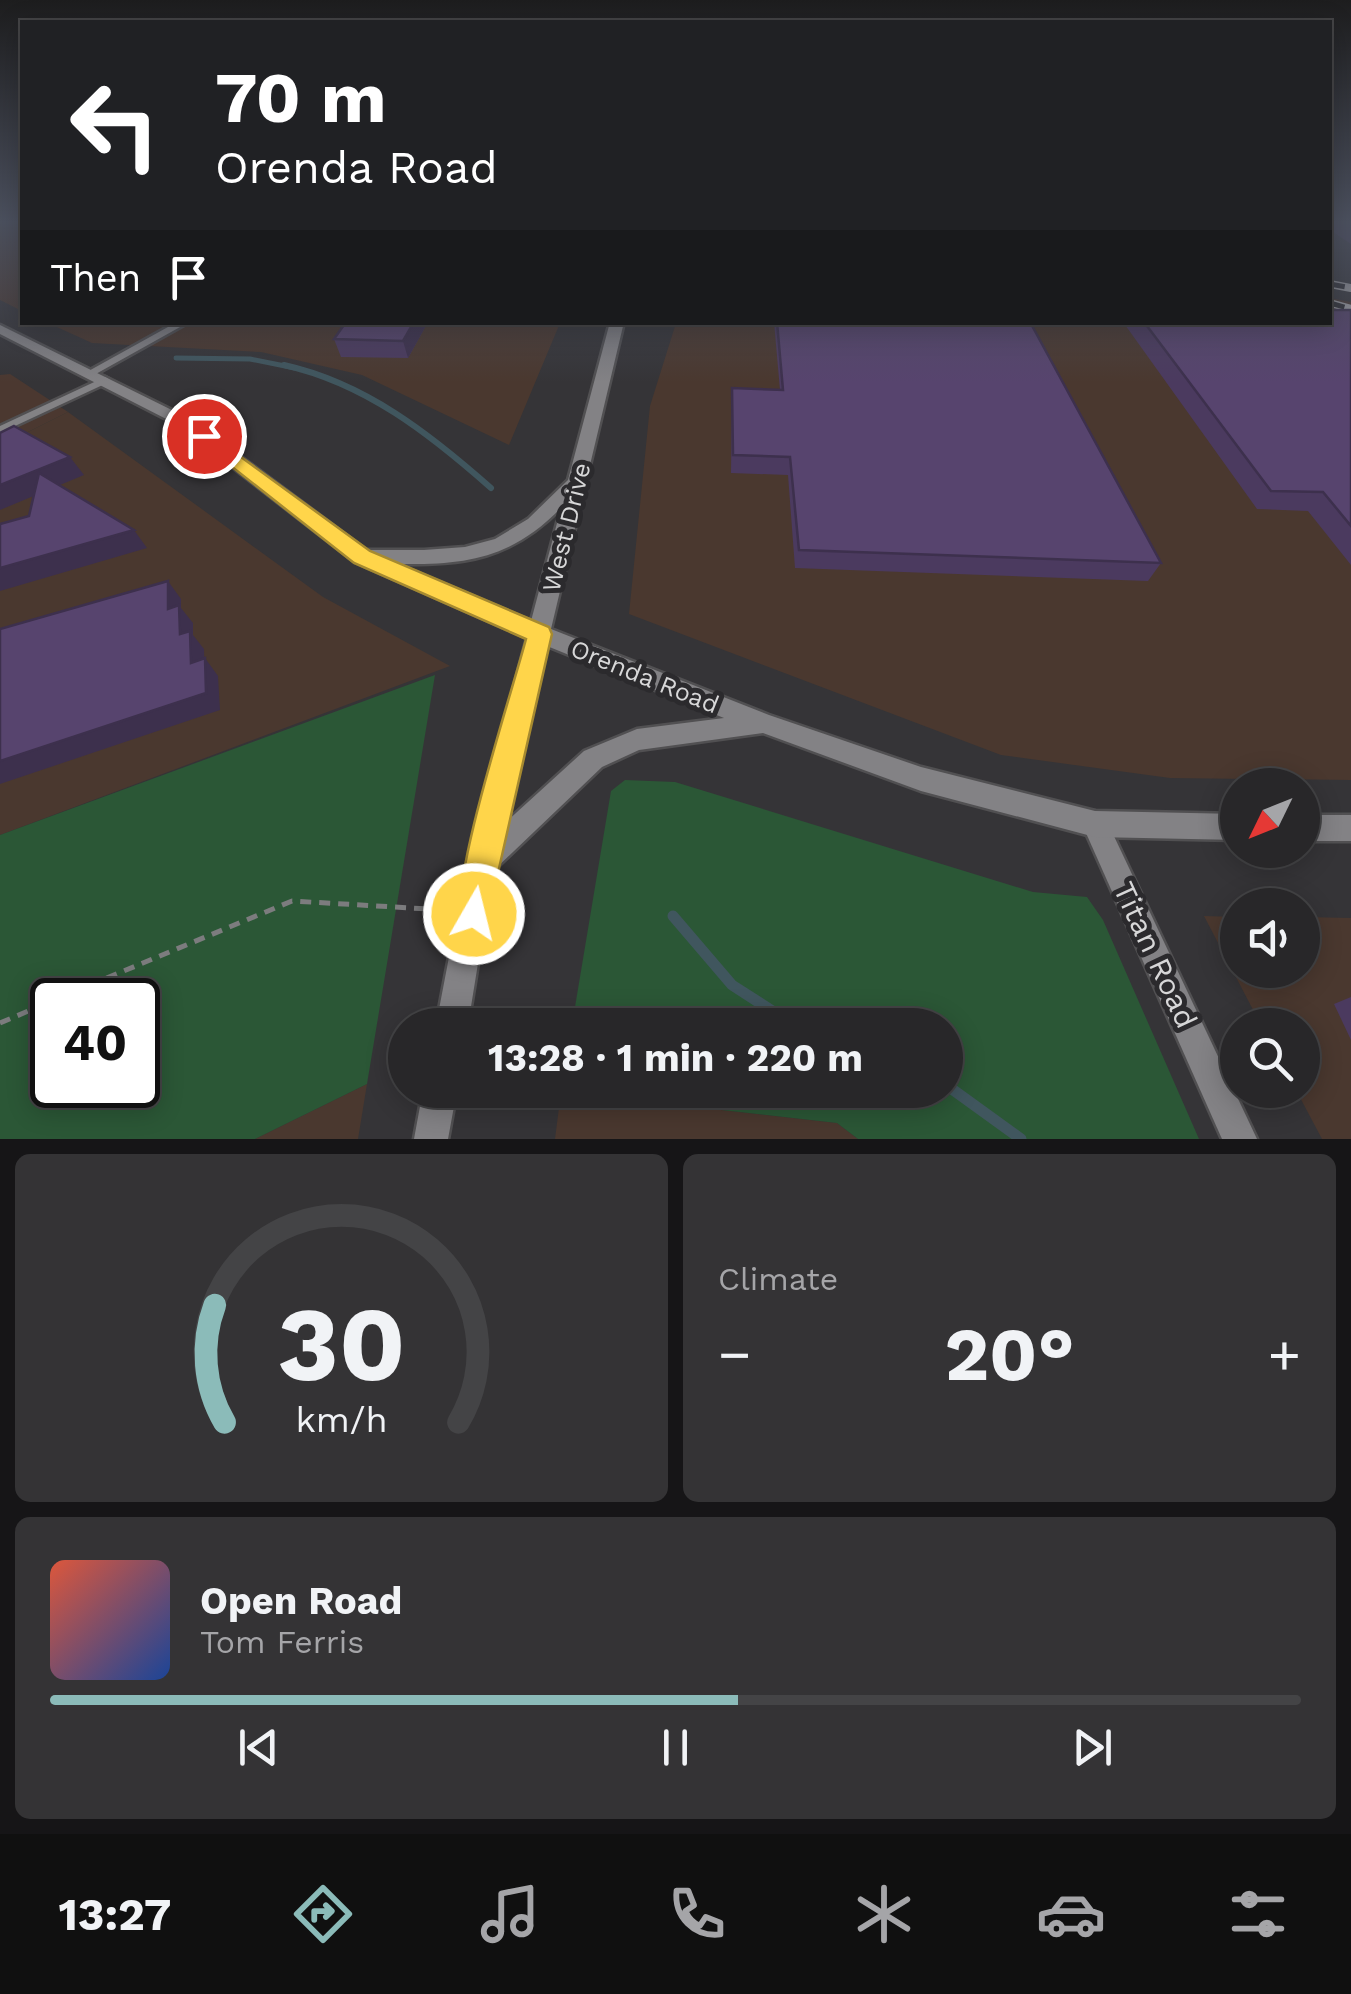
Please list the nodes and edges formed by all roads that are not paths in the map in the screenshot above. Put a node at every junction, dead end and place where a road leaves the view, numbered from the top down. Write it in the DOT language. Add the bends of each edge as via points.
graph roads {
  1 [pos="180,325"];
  2 [pos="616,325"];
  3 [pos="0,328"];
  4 [pos="98,376"];
  5 [pos="0,430"];
  6 [pos="578,480"];
  7 [pos="362,557"];
  8 [pos="540,634"];
  9 [pos="763,724"];
  10 [pos="1094,824"];
  11 [pos="1220,826"];
  12 [pos="1320,828"];
  13 [pos="1351,828"];
  14 [pos="482,864"];
  15 [pos="455,1008"];
  16 [pos="437,1108"];
  17 [pos="431,1139"];
  18 [pos="1240,1139"];
  1 -- 4 [label="lane"];
  2 -- 6 [label="street, West Drive"];
  3 -- 4 [label="street, Orenda Road"];
  4 -- 5 [label="lane"];
  4 -- 7 [label="street, Orenda Road" via="194,429"];
  6 -- 7 [label="street" via="503,544 466,554"];
  6 -- 8 [label="street, West Drive"];
  7 -- 8 [label="street, Orenda Road"];
  8 -- 9 [label="street, Orenda Road"];
  8 -- 14 [label="street, West Drive"];
  9 -- 10 [label="street, Orenda Road" via="921,778"];
  9 -- 14 [label="street" via="637,740 592,759"];
  10 -- 11 [label="street, Orenda Road"];
  10 -- 18 [label="street, Titan Road"];
  12 -- 13 [label="street"];
  14 -- 15 [label="street, West Drive"];
  16 -- 17 [label="street"];
}
